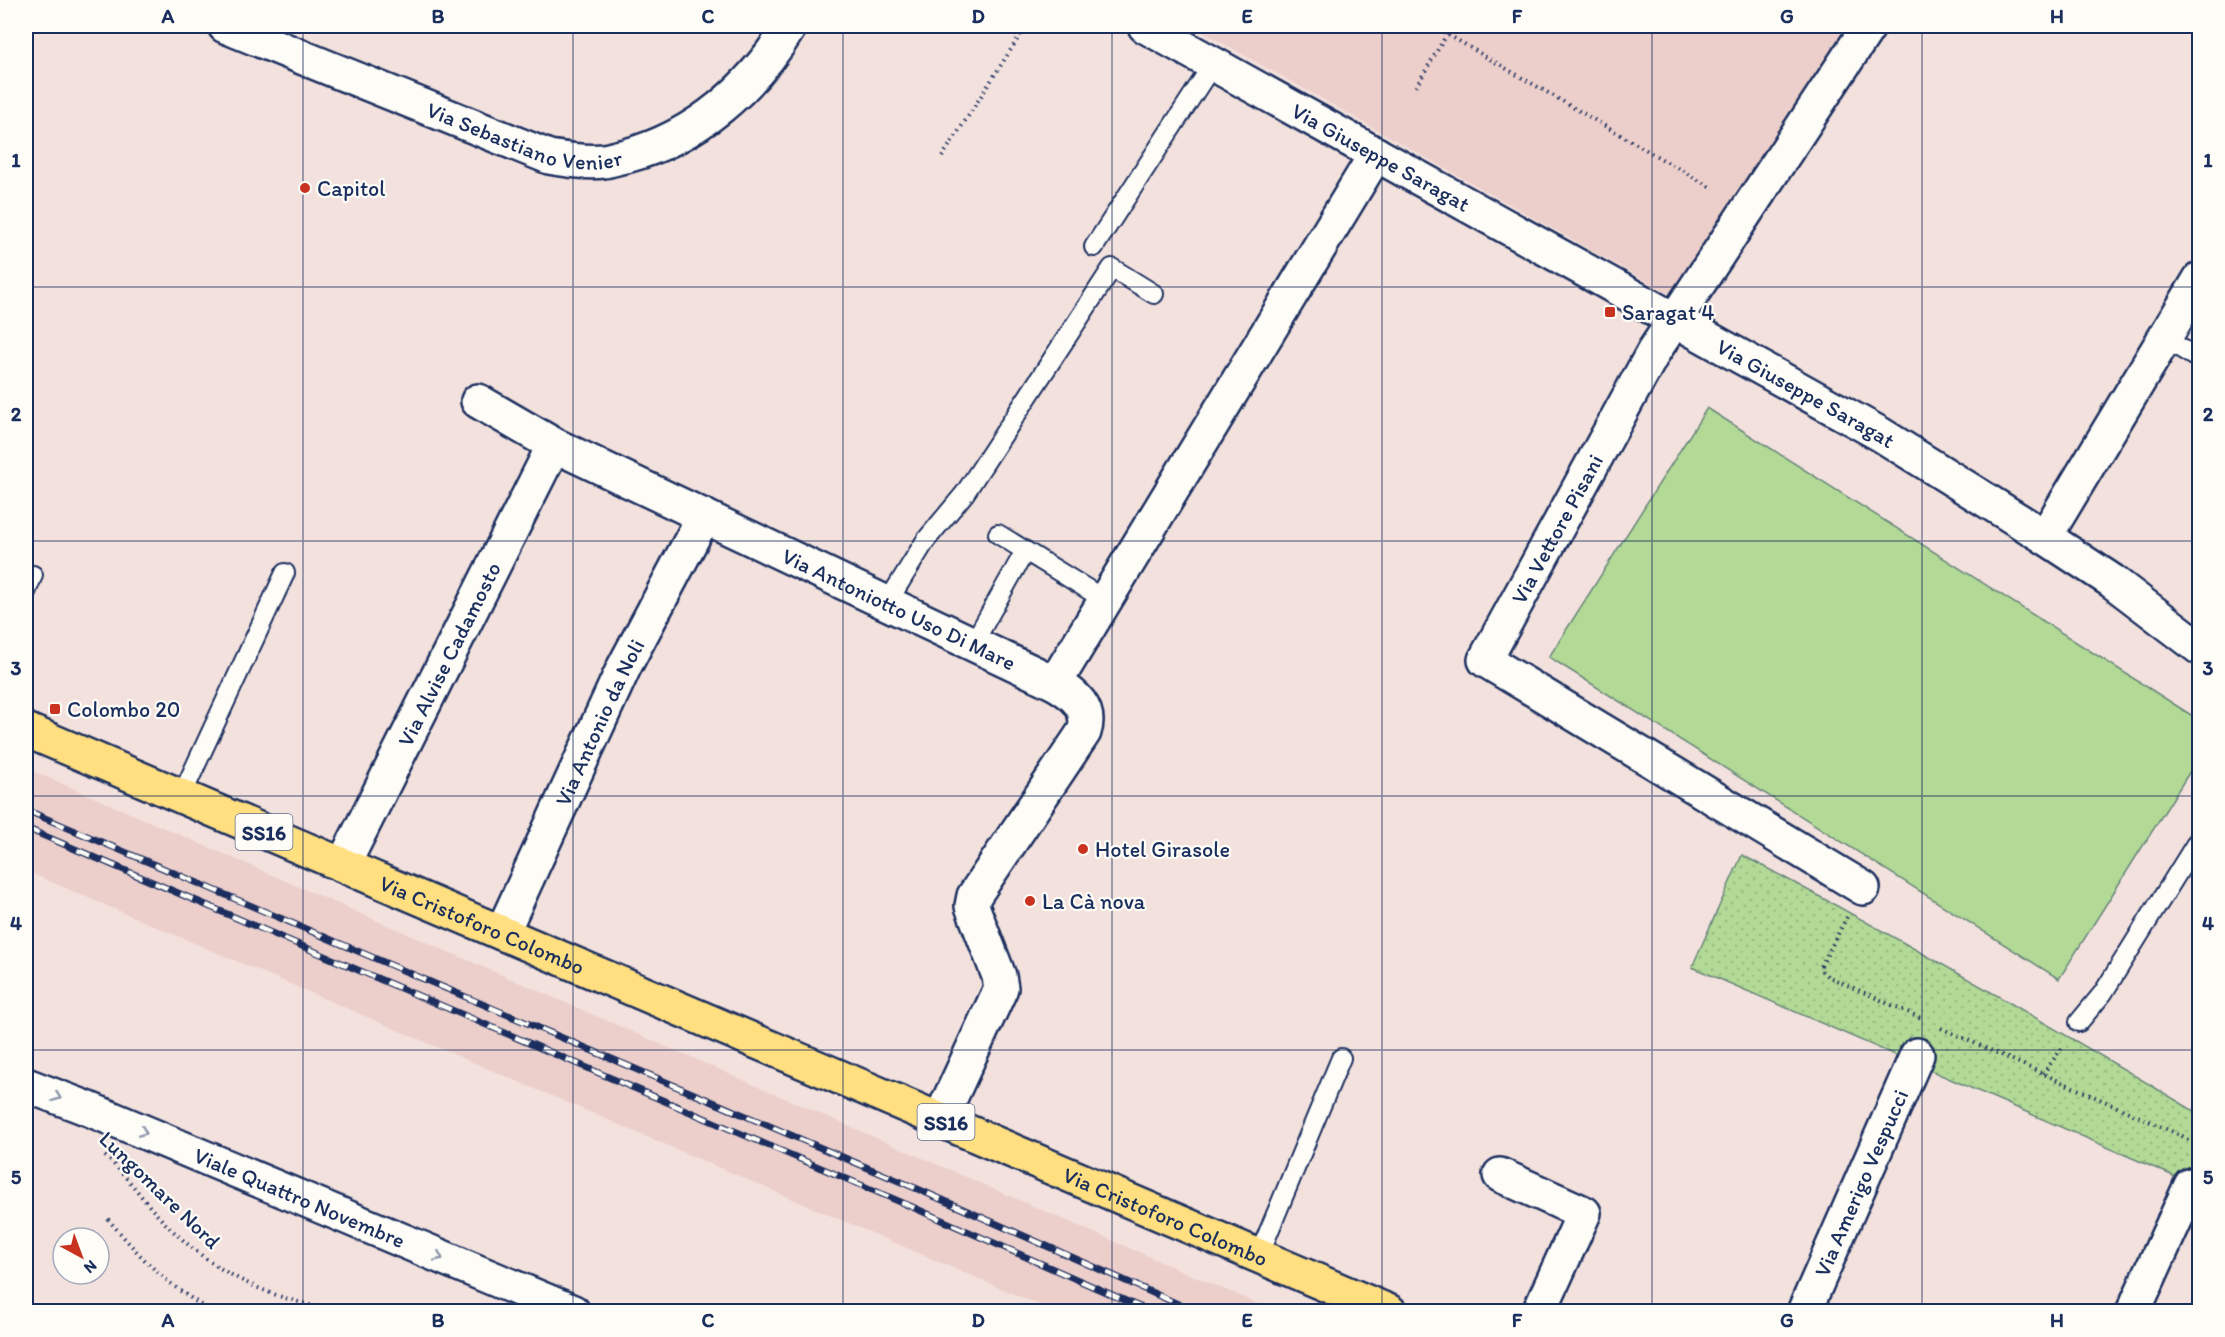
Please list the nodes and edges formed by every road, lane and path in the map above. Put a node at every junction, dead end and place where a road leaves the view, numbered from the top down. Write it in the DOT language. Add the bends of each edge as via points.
graph roads {
  1 [pos="225,26"];
  2 [pos="790,26"];
  3 [pos="1026,26"];
  4 [pos="1433,26"];
  5 [pos="1869,26"];
  6 [pos="1150,27"];
  7 [pos="1447,34"];
  8 [pos="1213,64"];
  9 [pos="1416,87"];
  10 [pos="1376,154"];
  11 [pos="942,158"];
  12 [pos="1710,187"];
  13 [pos="1094,247"];
  14 [pos="2199,279"];
  15 [pos="1154,294"];
  16 [pos="1675,320"];
  17 [pos="2164,338"];
  18 [pos="2199,360"];
  19 [pos="478,401"];
  20 [pos="554,445"];
  21 [pos="704,516"];
  22 [pos="998,534"];
  23 [pos="2046,537"];
  24 [pos="1024,551"];
  25 [pos="285,573"];
  26 [pos="1105,600"];
  27 [pos="887,603"];
  28 [pos="973,644"];
  29 [pos="2199,648"];
  30 [pos="1055,682"];
  31 [pos="26,730"];
  32 [pos="182,797"];
  33 [pos="2199,837"];
  34 [pos="343,865"];
  35 [pos="1863,888"];
  36 [pos="502,933"];
  37 [pos="2079,1022"];
  38 [pos="1917,1056"];
  39 [pos="1341,1058"];
  40 [pos="2043,1074"];
  41 [pos="26,1085"];
  42 [pos="940,1120"];
  43 [pos="2199,1144"];
  44 [pos="98,1150"];
  45 [pos="1500,1175"];
  46 [pos="2191,1185"];
  47 [pos="108,1219"];
  48 [pos="1259,1256"];
  49 [pos="213,1311"];
  50 [pos="340,1311"];
  51 [pos="573,1311"];
  52 [pos="1390,1311"];
  53 [pos="1539,1311"];
  54 [pos="1804,1311"];
  55 [pos="2133,1311"];
  1 -- 2 [label="street, Via Sebastiano Venier" via="549,157 604,161 672,140 726,104 753,76"];
  3 -- 11 [label="path"];
  4 -- 7 [label="path"];
  5 -- 16 [label="street, Via Vettore Pisani"];
  6 -- 8 [label="street, Via Giuseppe Saragat"];
  7 -- 9 [label="path"];
  7 -- 12 [label="path"];
  8 -- 10 [label="street, Via Giuseppe Saragat"];
  8 -- 13 [label="lane"];
  10 -- 16 [label="street, Via Giuseppe Saragat"];
  10 -- 26 [label="street"];
  14 -- 17 [label="street"];
  15 -- 27 [label="lane" via="1112,268 965,493 926,540"];
  16 -- 23 [label="street, Via Giuseppe Saragat" via="1880,434"];
  16 -- 35 [label="street, Via Vettore Pisani" via="1654,351 1485,660"];
  17 -- 18 [label="lane"];
  17 -- 23 [label="street"];
  19 -- 20 [label="street"];
  20 -- 21 [label="street"];
  20 -- 34 [label="street, Via Alvise Cadamosto"];
  21 -- 27 [label="street, Via Antoniotto Uso Di Mare"];
  21 -- 36 [label="street, Via Antonio da Noli" via="624,667"];
  22 -- 24 [label="lane"];
  23 -- 29 [label="street, Via Giuseppe Saragat" via="2112,581"];
  24 -- 26 [label="lane"];
  24 -- 28 [label="lane"];
  25 -- 32 [label="lane"];
  26 -- 30 [label="street"];
  27 -- 28 [label="street, Via Antoniotto Uso Di Mare"];
  28 -- 30 [label="street, Via Antoniotto Uso Di Mare"];
  30 -- 42 [label="street, Via Antoniotto Uso Di Mare" via="1079,701 1087,722 1078,742 974,896 972,906 1001,988"];
  31 -- 32 [label="main road, Via Cristoforo Colombo / SS16"];
  32 -- 34 [label="main road, Via Cristoforo Colombo / SS16"];
  33 -- 37 [label="lane" via="2103,993"];
  34 -- 36 [label="main road, Via Cristoforo Colombo / SS16"];
  35 -- 40 [label="path" via="1821,966 1822,971"];
  36 -- 42 [label="main road, Via Cristoforo Colombo / SS16"];
  37 -- 40 [label="path"];
  38 -- 54 [label="street, Via Amerigo Vespucci"];
  39 -- 48 [label="lane"];
  40 -- 43 [label="path"];
  41 -- 51 [label="street, Viale Quattro Novembre, one-way"];
  42 -- 48 [label="main road, Via Cristoforo Colombo / SS16"];
  44 -- 50 [label="path, Lungomare Nord" via="158,1216 211,1263 261,1290 297,1303"];
  45 -- 53 [label="street" via="1584,1213"];
  46 -- 55 [label="street"];
  47 -- 49 [label="path" via="164,1279"];
  48 -- 52 [label="main road, Via Cristoforo Colombo / SS16"];
}
